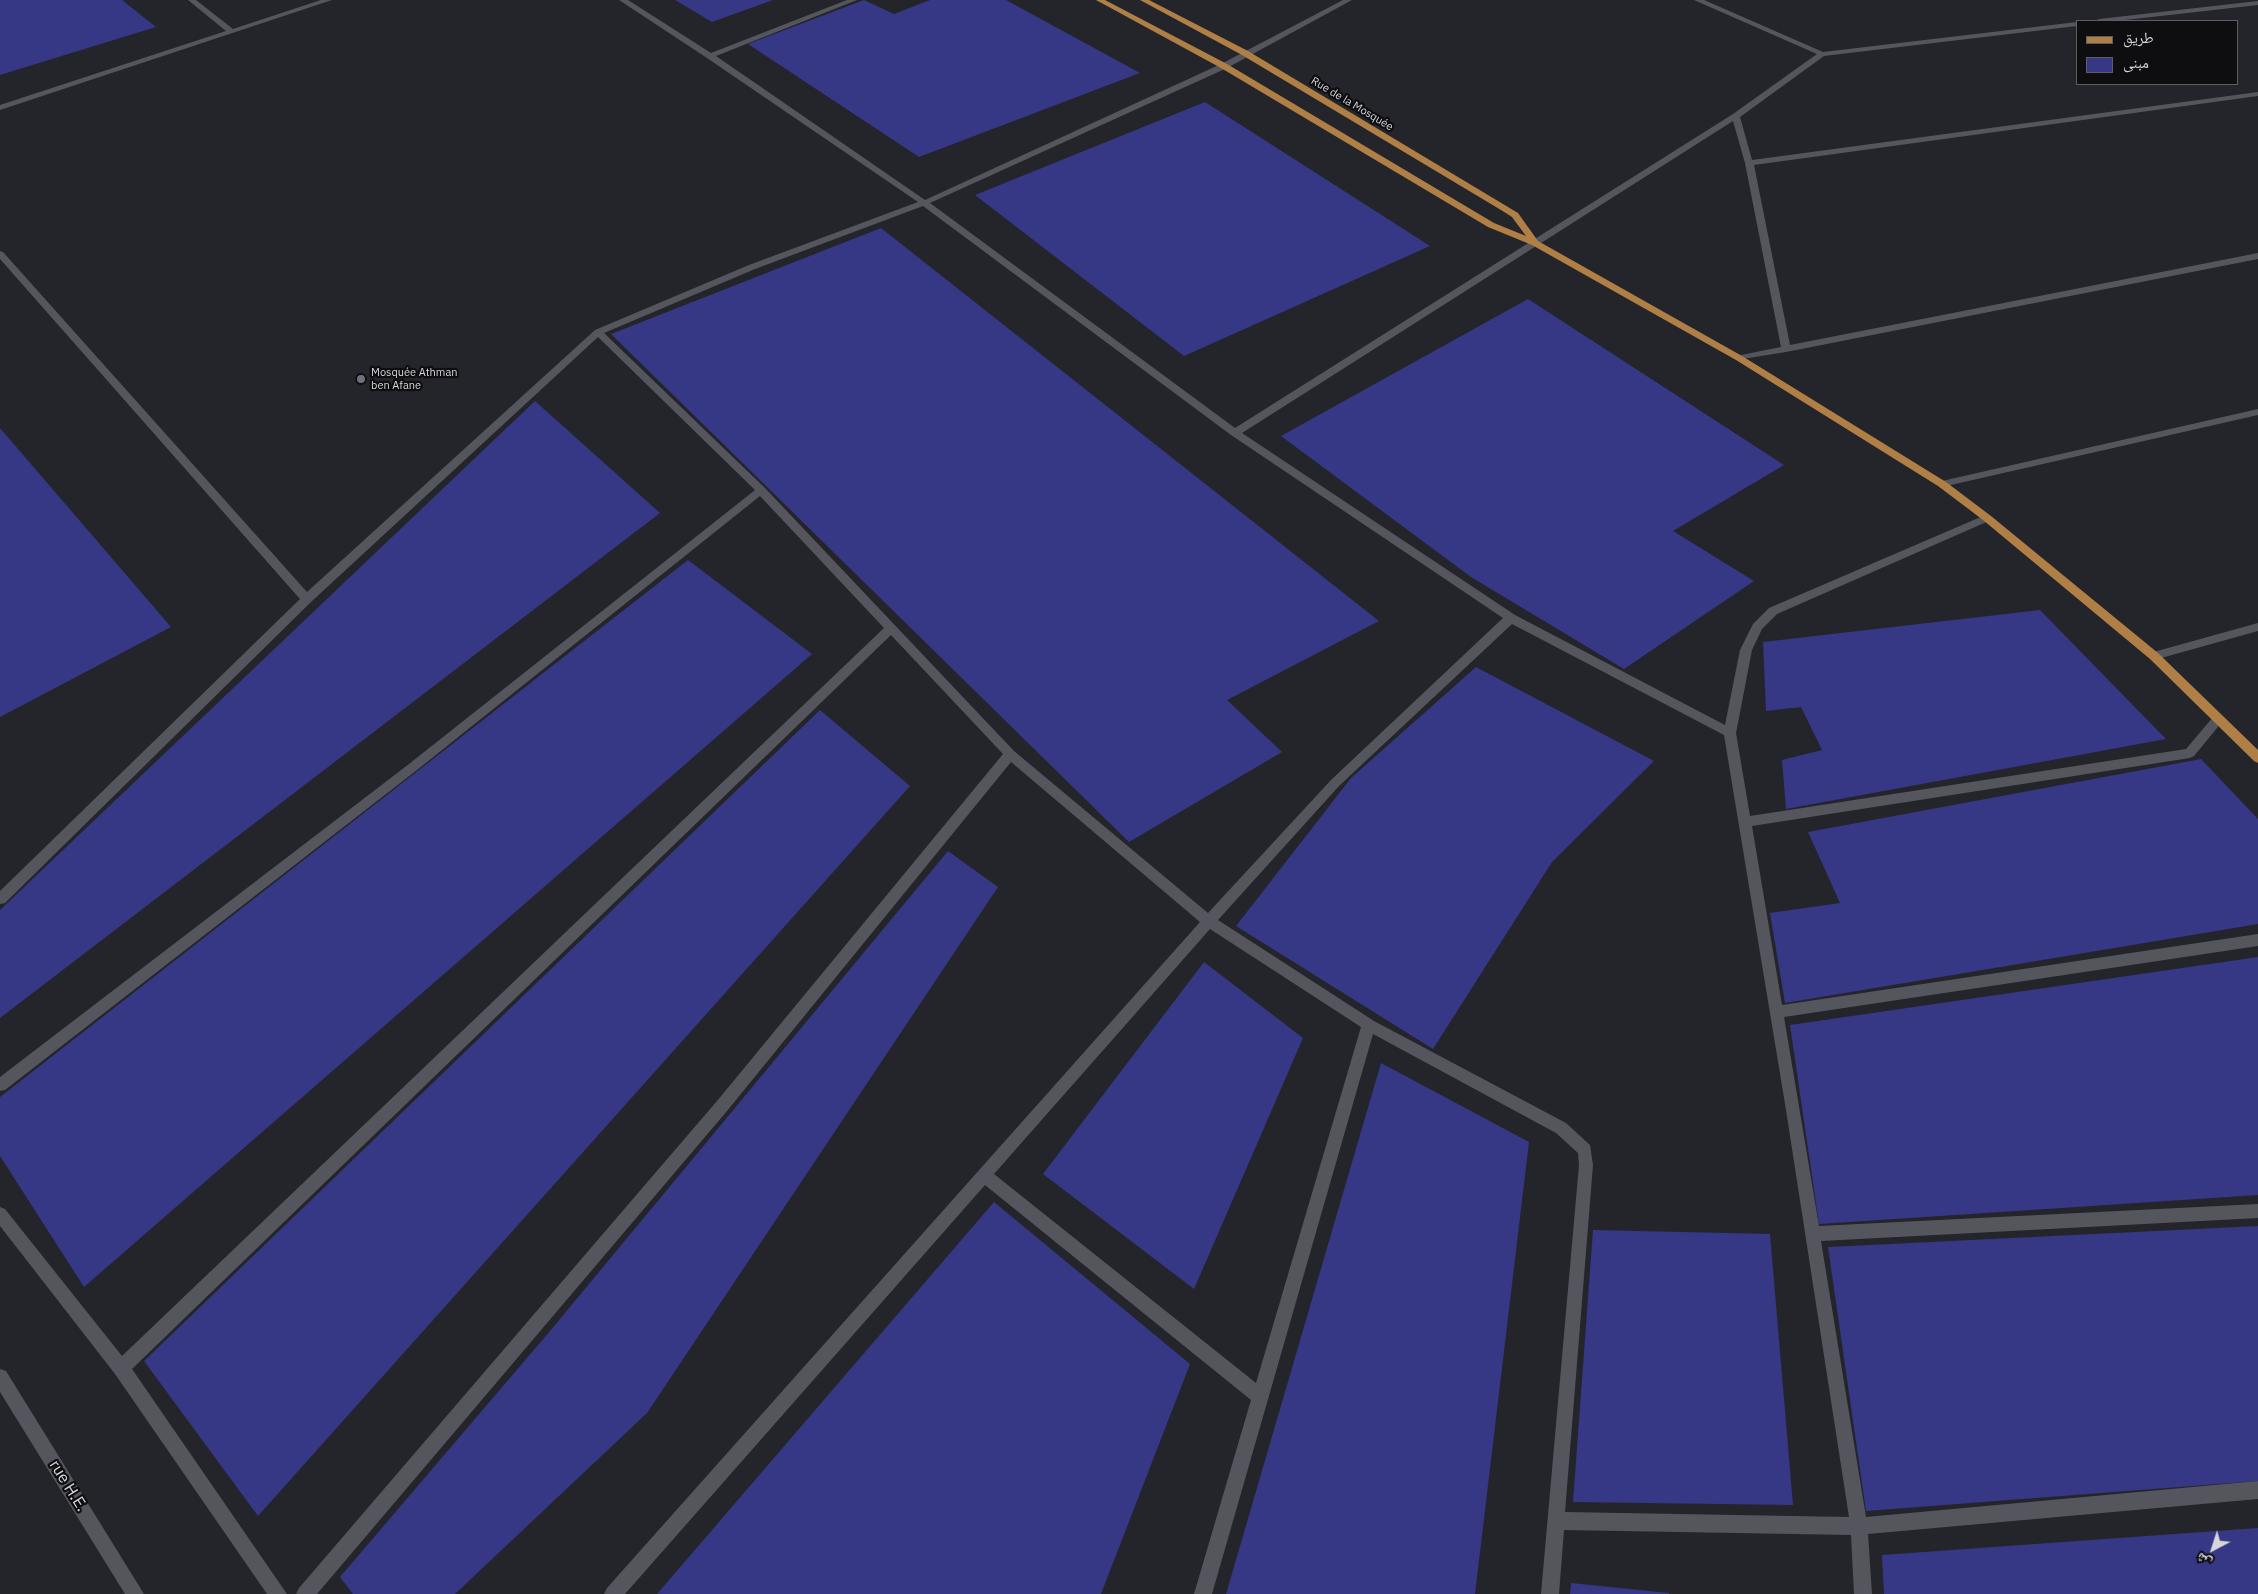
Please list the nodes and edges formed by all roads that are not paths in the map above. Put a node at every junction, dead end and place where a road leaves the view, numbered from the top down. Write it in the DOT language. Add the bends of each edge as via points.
graph roads {
  1 [pos="192,0"];
  2 [pos="328,0"];
  3 [pos="623,0"];
  4 [pos="853,0"];
  5 [pos="1100,0"];
  6 [pos="1144,0"];
  7 [pos="1348,0"];
  8 [pos="1698,0"];
  9 [pos="2258,3"];
  10 [pos="2108,20"];
  11 [pos="2076,24"];
  12 [pos="231,31"];
  13 [pos="1245,54"];
  14 [pos="1822,54"];
  15 [pos="710,56"];
  16 [pos="1224,66"];
  17 [pos="2258,94"];
  18 [pos="0,108"];
  19 [pos="1736,116"];
  20 [pos="1749,163"];
  21 [pos="924,203"];
  22 [pos="1535,243"];
  23 [pos="0,254"];
  24 [pos="2258,256"];
  25 [pos="598,332"];
  26 [pos="1786,349"];
  27 [pos="1739,358"];
  28 [pos="2258,412"];
  29 [pos="1235,433"];
  30 [pos="1942,484"];
  31 [pos="761,490"];
  32 [pos="1987,518"];
  33 [pos="306,599"];
  34 [pos="1511,618"];
  35 [pos="2258,627"];
  36 [pos="892,628"];
  37 [pos="2154,656"];
  38 [pos="2218,719"];
  39 [pos="1730,733"];
  40 [pos="1010,754"];
  41 [pos="2258,758"];
  42 [pos="1745,822"];
  43 [pos="0,899"];
  44 [pos="1209,921"];
  45 [pos="2258,940"];
  46 [pos="1777,1012"];
  47 [pos="1369,1025"];
  48 [pos="0,1085"];
  49 [pos="984,1175"];
  50 [pos="2258,1211"];
  51 [pos="0,1214"];
  52 [pos="1812,1234"];
  53 [pos="121,1368"];
  54 [pos="0,1377"];
  55 [pos="1260,1397"];
  56 [pos="2258,1490"];
  57 [pos="1557,1521"];
  58 [pos="1859,1526"];
  59 [pos="136,1594"];
  60 [pos="278,1594"];
  61 [pos="305,1594"];
  62 [pos="613,1594"];
  63 [pos="1203,1594"];
  64 [pos="1550,1594"];
  65 [pos="1863,1594"];
  1 -- 12 [label="street"];
  2 -- 12 [label="street"];
  3 -- 15 [label="street"];
  4 -- 15 [label="street"];
  5 -- 16 [label="main road"];
  6 -- 13 [label="main road, Rue de la Mosquée"];
  7 -- 13 [label="street"];
  8 -- 14 [label="street"];
  9 -- 10 [label="street"];
  11 -- 14 [label="street"];
  12 -- 18 [label="street"];
  13 -- 16 [label="street"];
  13 -- 22 [label="main road, Rue de la Mosquée" via="1509,211"];
  14 -- 19 [label="street"];
  15 -- 21 [label="street"];
  16 -- 21 [label="street"];
  16 -- 22 [label="main road" via="1491,225"];
  17 -- 20 [label="street"];
  19 -- 20 [label="street"];
  19 -- 22 [label="street"];
  20 -- 26 [label="street"];
  21 -- 25 [label="street" via="752,267"];
  21 -- 29 [label="street"];
  22 -- 27 [label="main road"];
  22 -- 29 [label="street"];
  23 -- 33 [label="street"];
  24 -- 26 [label="street"];
  25 -- 31 [label="street"];
  25 -- 33 [label="street"];
  26 -- 27 [label="street"];
  27 -- 30 [label="main road"];
  28 -- 30 [label="street"];
  29 -- 34 [label="street"];
  30 -- 32 [label="main road"];
  31 -- 36 [label="street"];
  31 -- 48 [label="street" via="413,766"];
  32 -- 37 [label="main road"];
  32 -- 39 [label="street" via="1773,611 1757,628 1746,650"];
  33 -- 43 [label="street"];
  34 -- 39 [label="street"];
  34 -- 44 [label="street" via="1335,783"];
  35 -- 37 [label="street"];
  36 -- 40 [label="street"];
  36 -- 53 [label="street"];
  37 -- 38 [label="main road"];
  38 -- 41 [label="main road"];
  38 -- 42 [label="street" via="2190,753"];
  39 -- 42 [label="street"];
  40 -- 44 [label="street"];
  40 -- 61 [label="street" via="722,1106"];
  42 -- 46 [label="street"];
  44 -- 47 [label="street"];
  44 -- 49 [label="street"];
  45 -- 46 [label="street"];
  46 -- 52 [label="street"];
  47 -- 55 [label="street"];
  47 -- 57 [label="street" via="1561,1128 1585,1150"];
  49 -- 55 [label="street"];
  49 -- 62 [label="street"];
  50 -- 52 [label="street"];
  51 -- 53 [label="street"];
  52 -- 58 [label="street"];
  53 -- 60 [label="street"];
  54 -- 59 [label="street, rue H.E."];
  55 -- 63 [label="street"];
  56 -- 58 [label="street"];
  57 -- 58 [label="street"];
  57 -- 64 [label="street"];
  58 -- 65 [label="street"];
}
